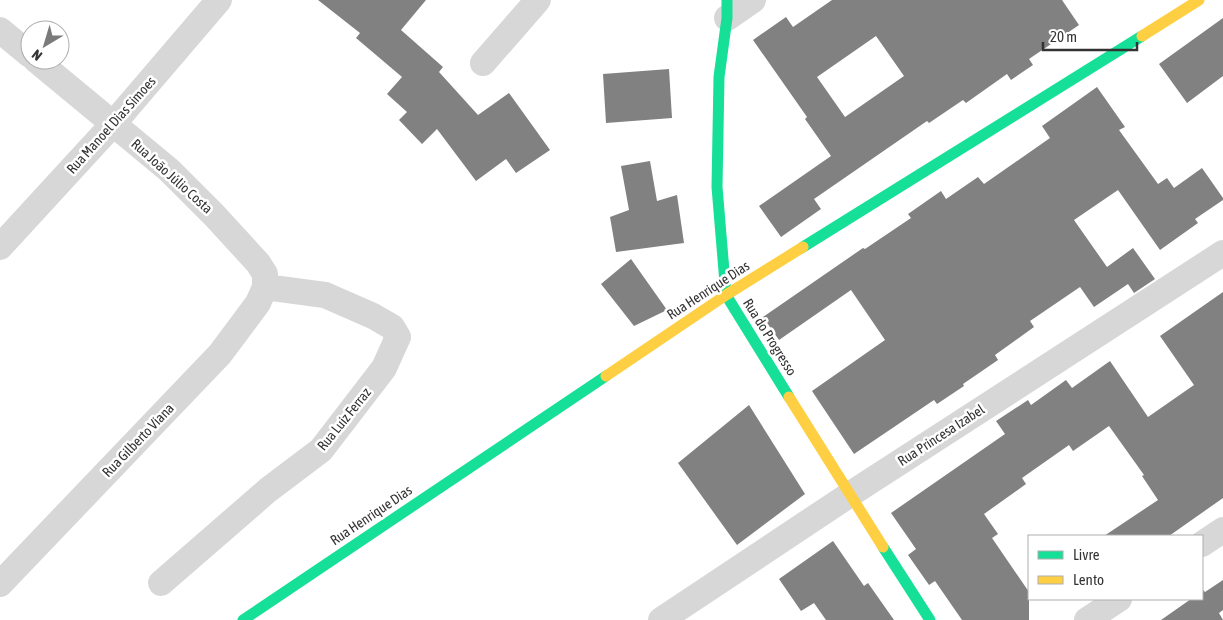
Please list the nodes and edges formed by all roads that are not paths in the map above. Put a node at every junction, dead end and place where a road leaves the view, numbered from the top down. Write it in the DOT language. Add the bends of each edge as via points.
graph roads {
  1 [pos="219,0"];
  2 [pos="538,0"];
  3 [pos="753,0"];
  4 [pos="1199,0"];
  5 [pos="727,9"];
  6 [pos="0,30"];
  7 [pos="20,47"];
  8 [pos="483,63"];
  9 [pos="48,70"];
  10 [pos="112,124"];
  11 [pos="0,247"];
  12 [pos="1223,253"];
  13 [pos="265,287"];
  14 [pos="726,295"];
  15 [pos="849,495"];
  16 [pos="1223,530"];
  17 [pos="1203,543"];
  18 [pos="161,583"];
  19 [pos="0,584"];
  20 [pos="1117,600"];
  21 [pos="243,620"];
  22 [pos="661,620"];
  23 [pos="930,620"];
  24 [pos="1087,620"];
  1 -- 10 [label="street, Rua Manoel Dias Simoes"];
  2 -- 8 [label="street"];
  3 -- 5 [label="street"];
  4 -- 14 [label="street, Rua Henrique Dias"];
  5 -- 14 [label="street, Rua do Progresso" via="719,77 717,187"];
  6 -- 7 [label="street"];
  9 -- 10 [label="street, Rua João Júlio Costa"];
  10 -- 11 [label="street, Rua Manoel Dias Simoes"];
  10 -- 13 [label="street, Rua João Júlio Costa" via="169,170 227,229 258,263 265,274"];
  12 -- 15 [label="street, Rua Princesa Izabel"];
  13 -- 18 [label="street, Rua Luiz Ferraz" via="325,295 373,316 392,327 398,337 384,368 321,450 268,490"];
  13 -- 19 [label="street, Rua Gilberto Viana" via="258,303 220,354"];
  14 -- 15 [label="street, Rua do Progresso"];
  14 -- 21 [label="street, Rua Henrique Dias"];
  15 -- 22 [label="street, Rua Princesa Izabel"];
  15 -- 23 [label="street, Rua do Progresso"];
  16 -- 17 [label="street"];
  20 -- 24 [label="street"];
}
